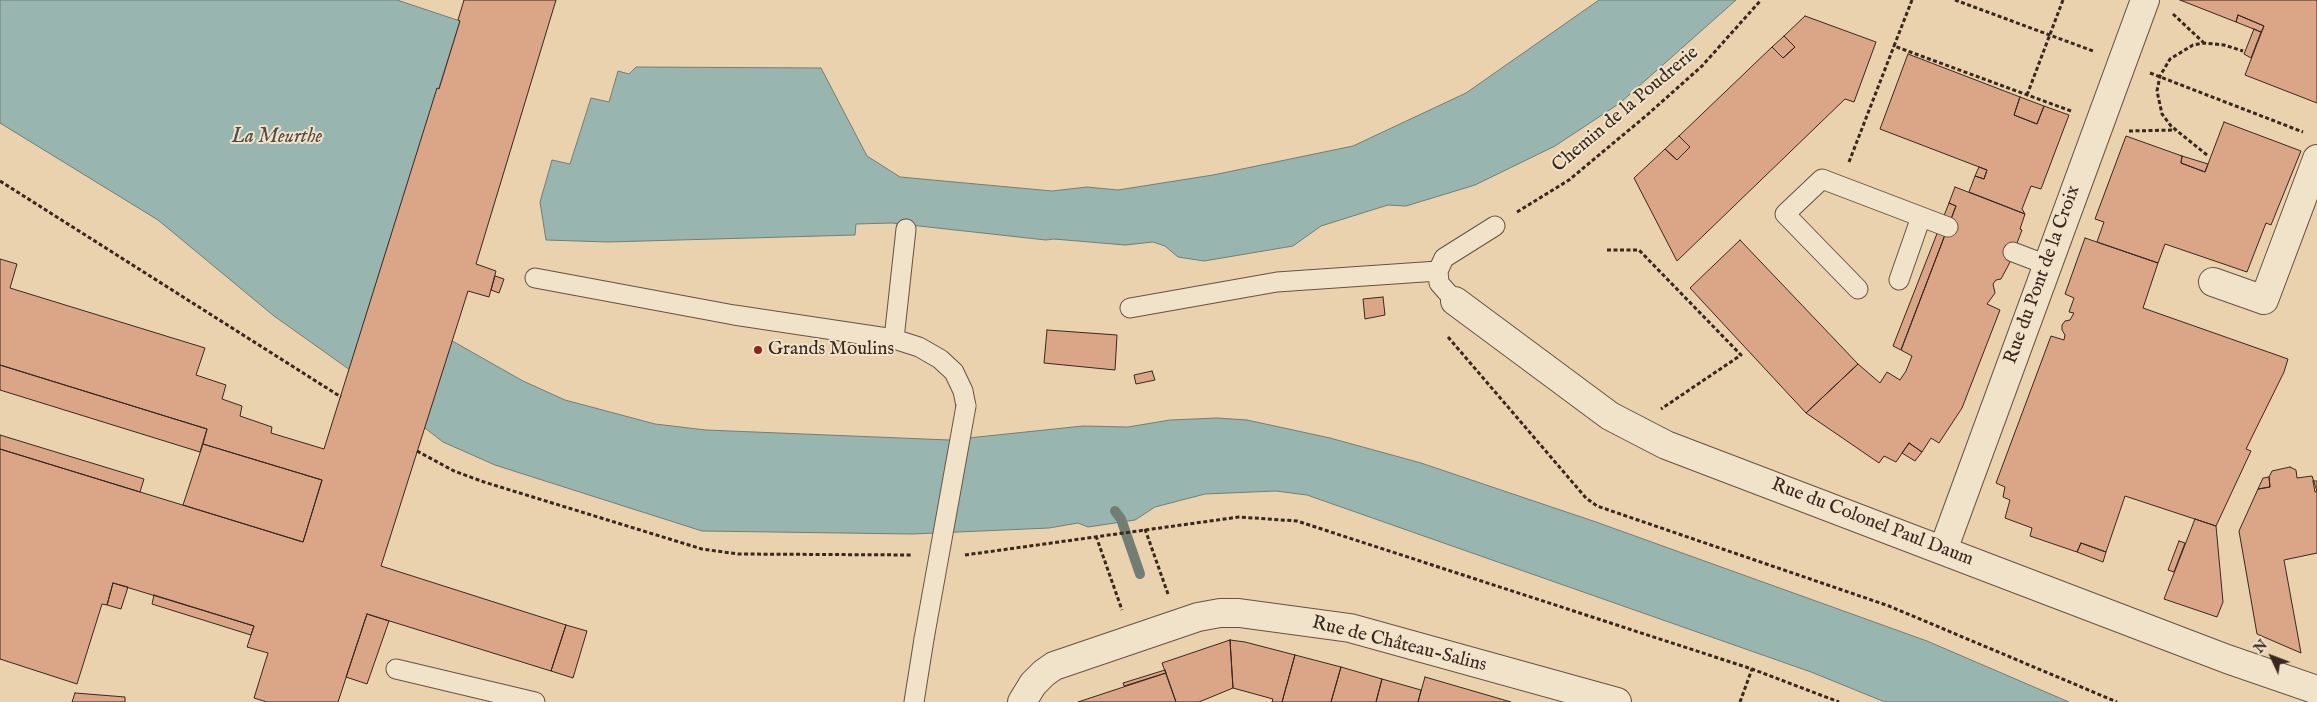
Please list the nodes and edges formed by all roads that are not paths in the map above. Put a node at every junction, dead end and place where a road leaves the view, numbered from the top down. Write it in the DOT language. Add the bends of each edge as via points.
graph roads {
  1 [pos="2145,0"];
  2 [pos="2312,146"];
  3 [pos="1921,217"];
  4 [pos="1495,226"];
  5 [pos="1948,227"];
  6 [pos="906,229"];
  7 [pos="2013,252"];
  8 [pos="2047,265"];
  9 [pos="1438,271"];
  10 [pos="535,278"];
  11 [pos="1899,280"];
  12 [pos="2213,282"];
  13 [pos="1858,289"];
  14 [pos="1455,301"];
  15 [pos="1130,308"];
  16 [pos="894,339"];
  17 [pos="1943,550"];
  18 [pos="396,669"];
  19 [pos="2317,690"];
  20 [pos="534,702"];
  21 [pos="914,702"];
  22 [pos="1022,702"];
  23 [pos="1617,702"];
  1 -- 8 [label="street, Rue du Pont de la Croix"];
  2 -- 12 [label="street" via="2264,300"];
  3 -- 5 [label="lane"];
  3 -- 11 [label="lane"];
  3 -- 13 [label="lane" via="1822,178 1785,214"];
  4 -- 9 [label="lane" via="1444,258"];
  6 -- 16 [label="lane"];
  7 -- 8 [label="lane"];
  8 -- 17 [label="street, Rue du Pont de la Croix"];
  9 -- 14 [label="lane" via="1438,283"];
  9 -- 15 [label="lane" via="1277,282"];
  10 -- 16 [label="lane" via="734,315"];
  14 -- 17 [label="street, Rue du Colonel Paul Daum" via="1632,429"];
  16 -- 21 [label="lane, bridge" via="919,347 954,372 966,406"];
  17 -- 19 [label="street, Rue du Colonel Paul Daum" via="2227,659"];
  18 -- 20 [label="lane"];
  22 -- 23 [label="street, Rue de Château-Salins" via="1033,684 1054,666 1220,613 1350,628"];
}
